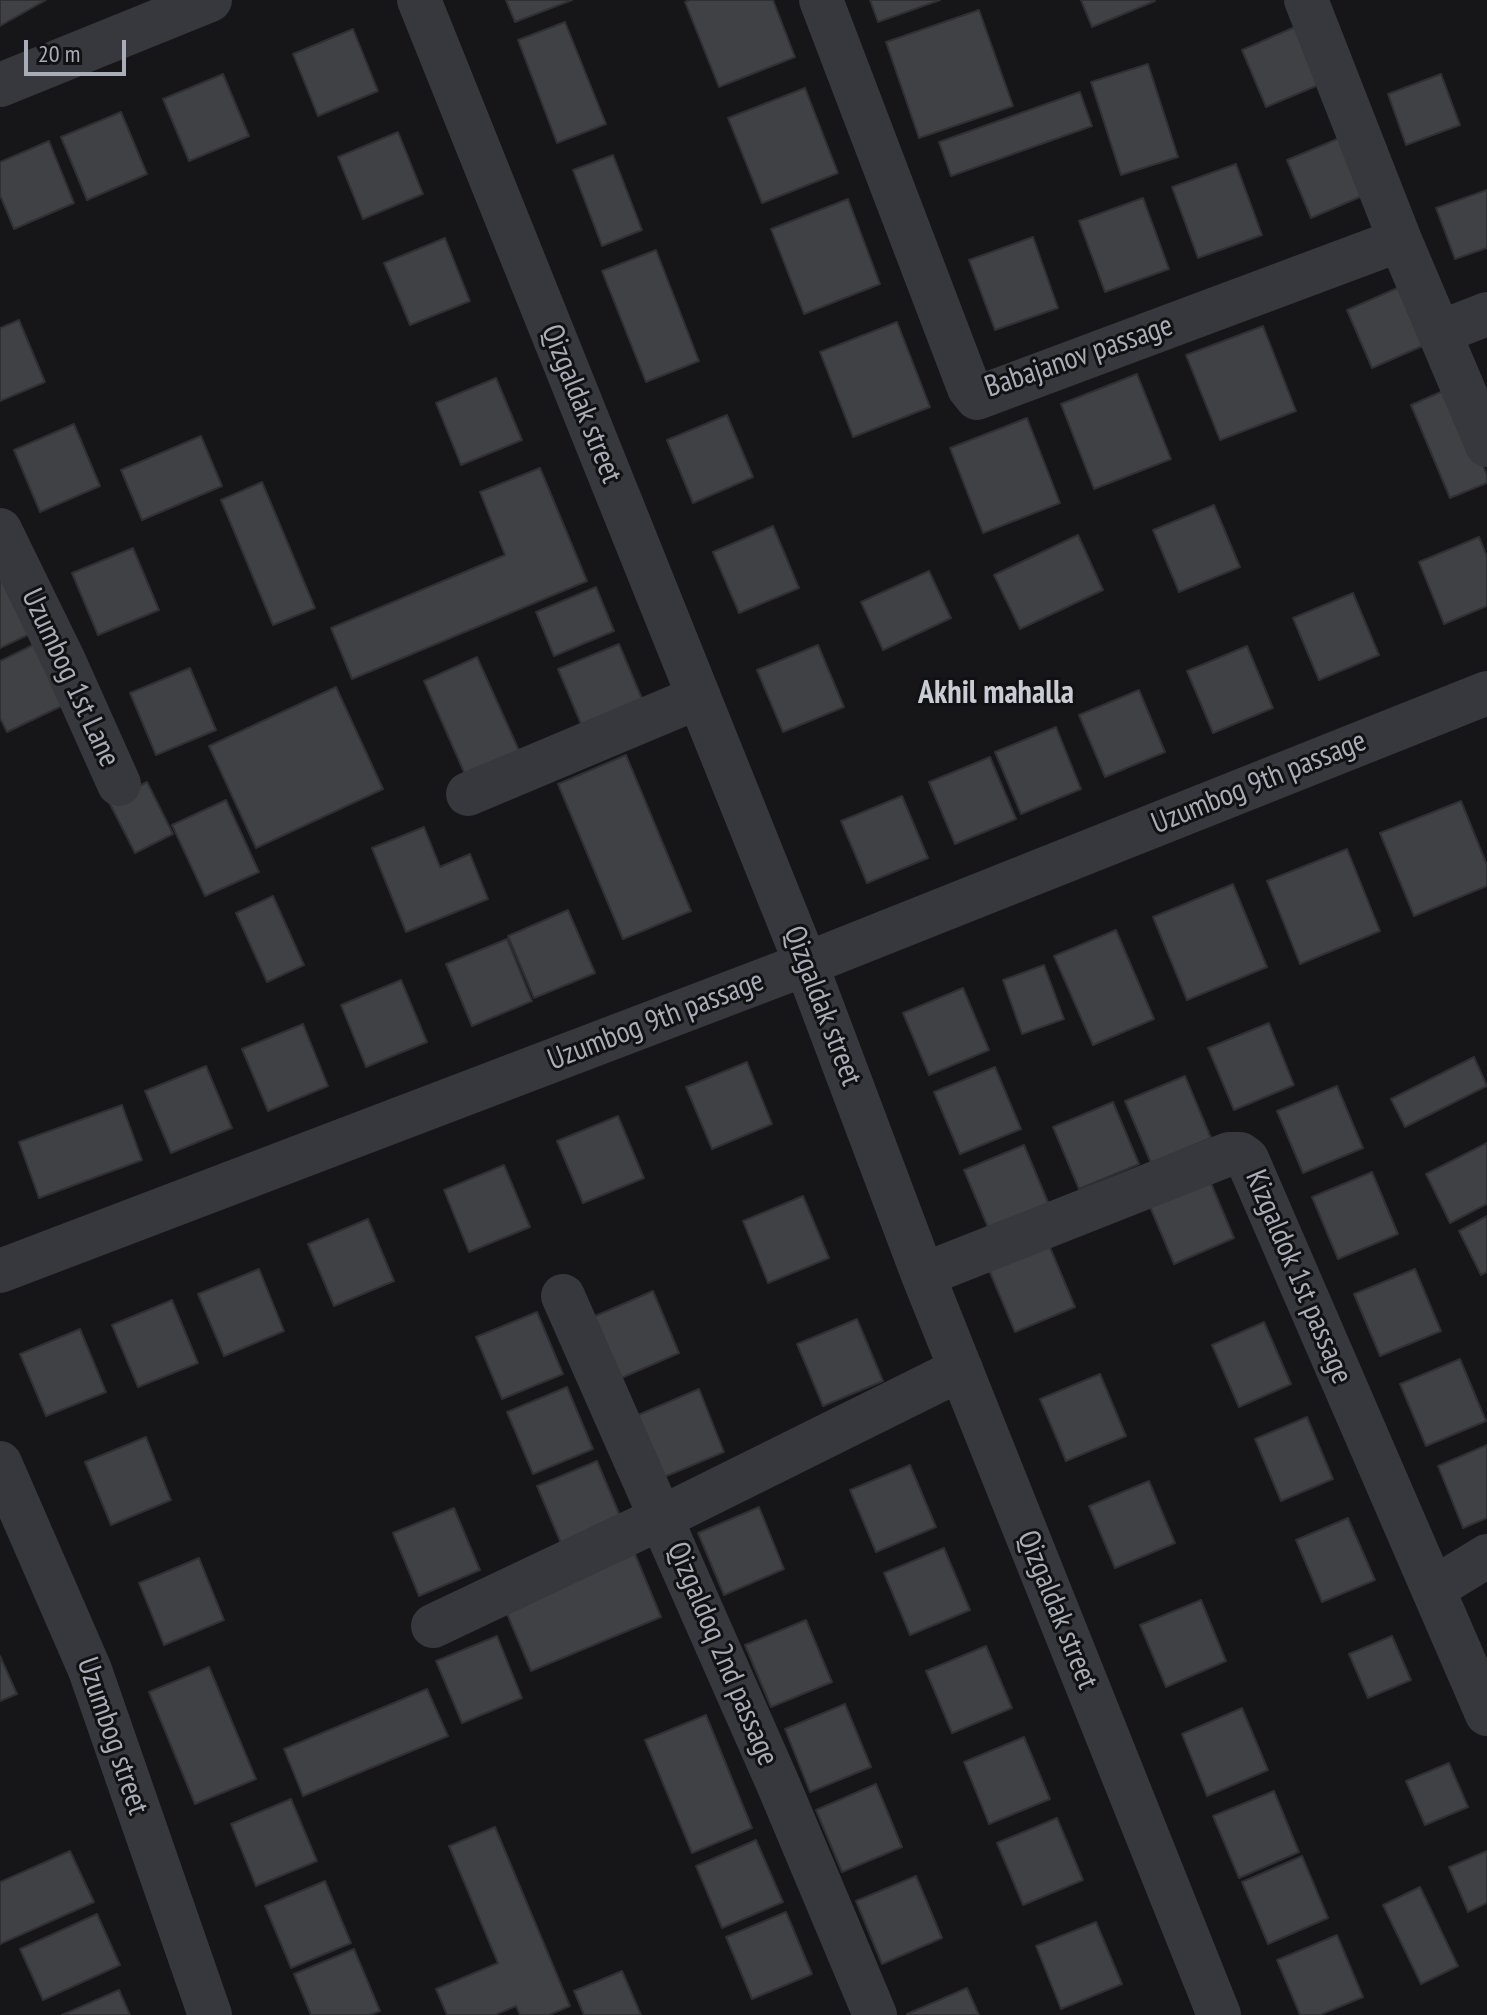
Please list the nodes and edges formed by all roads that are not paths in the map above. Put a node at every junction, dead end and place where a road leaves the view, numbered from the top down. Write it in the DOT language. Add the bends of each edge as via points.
graph roads {
  1 [pos="210,0"];
  2 [pos="419,0"];
  3 [pos="821,0"];
  4 [pos="1306,0"];
  5 [pos="0,85"];
  6 [pos="1400,240"];
  7 [pos="1487,314"];
  8 [pos="1441,332"];
  9 [pos="1487,445"];
  10 [pos="0,530"];
  11 [pos="1487,693"];
  12 [pos="699,697"];
  13 [pos="119,784"];
  14 [pos="468,794"];
  15 [pos="806,964"];
  16 [pos="0,1271"];
  17 [pos="923,1275"];
  18 [pos="563,1296"];
  19 [pos="961,1369"];
  20 [pos="0,1463"];
  21 [pos="663,1517"];
  22 [pos="1487,1556"];
  23 [pos="1433,1589"];
  24 [pos="433,1626"];
  25 [pos="1487,1714"];
  26 [pos="210,2015"];
  27 [pos="875,2015"];
  28 [pos="1219,2015"];
  1 -- 5 [label="street"];
  2 -- 12 [label="street, Qizgaldak street"];
  3 -- 6 [label="street, Babajanov passage" via="977,398"];
  4 -- 6 [label="street"];
  6 -- 8 [label="street"];
  7 -- 8 [label="street"];
  8 -- 9 [label="street"];
  10 -- 13 [label="street, Uzumbog 1st Lane"];
  11 -- 15 [label="street, Uzumbog 9th passage"];
  12 -- 14 [label="street"];
  12 -- 15 [label="street, Qizgaldak street"];
  15 -- 16 [label="street, Uzumbog 9th passage"];
  15 -- 17 [label="street, Qizgaldak street"];
  17 -- 19 [label="street, Qizgaldak street"];
  17 -- 23 [label="street, Kizgaldok 1st passage" via="1240,1154 1247,1159"];
  18 -- 21 [label="street, Qizgaldoq 2nd passage"];
  19 -- 21 [label="street"];
  19 -- 28 [label="street, Qizgaldak street"];
  20 -- 26 [label="street, Uzumbog street" via="90,1670"];
  21 -- 24 [label="street"];
  21 -- 27 [label="street, Qizgaldoq 2nd passage"];
  22 -- 23 [label="street"];
  23 -- 25 [label="street, Kizgaldok 1st passage"];
}
